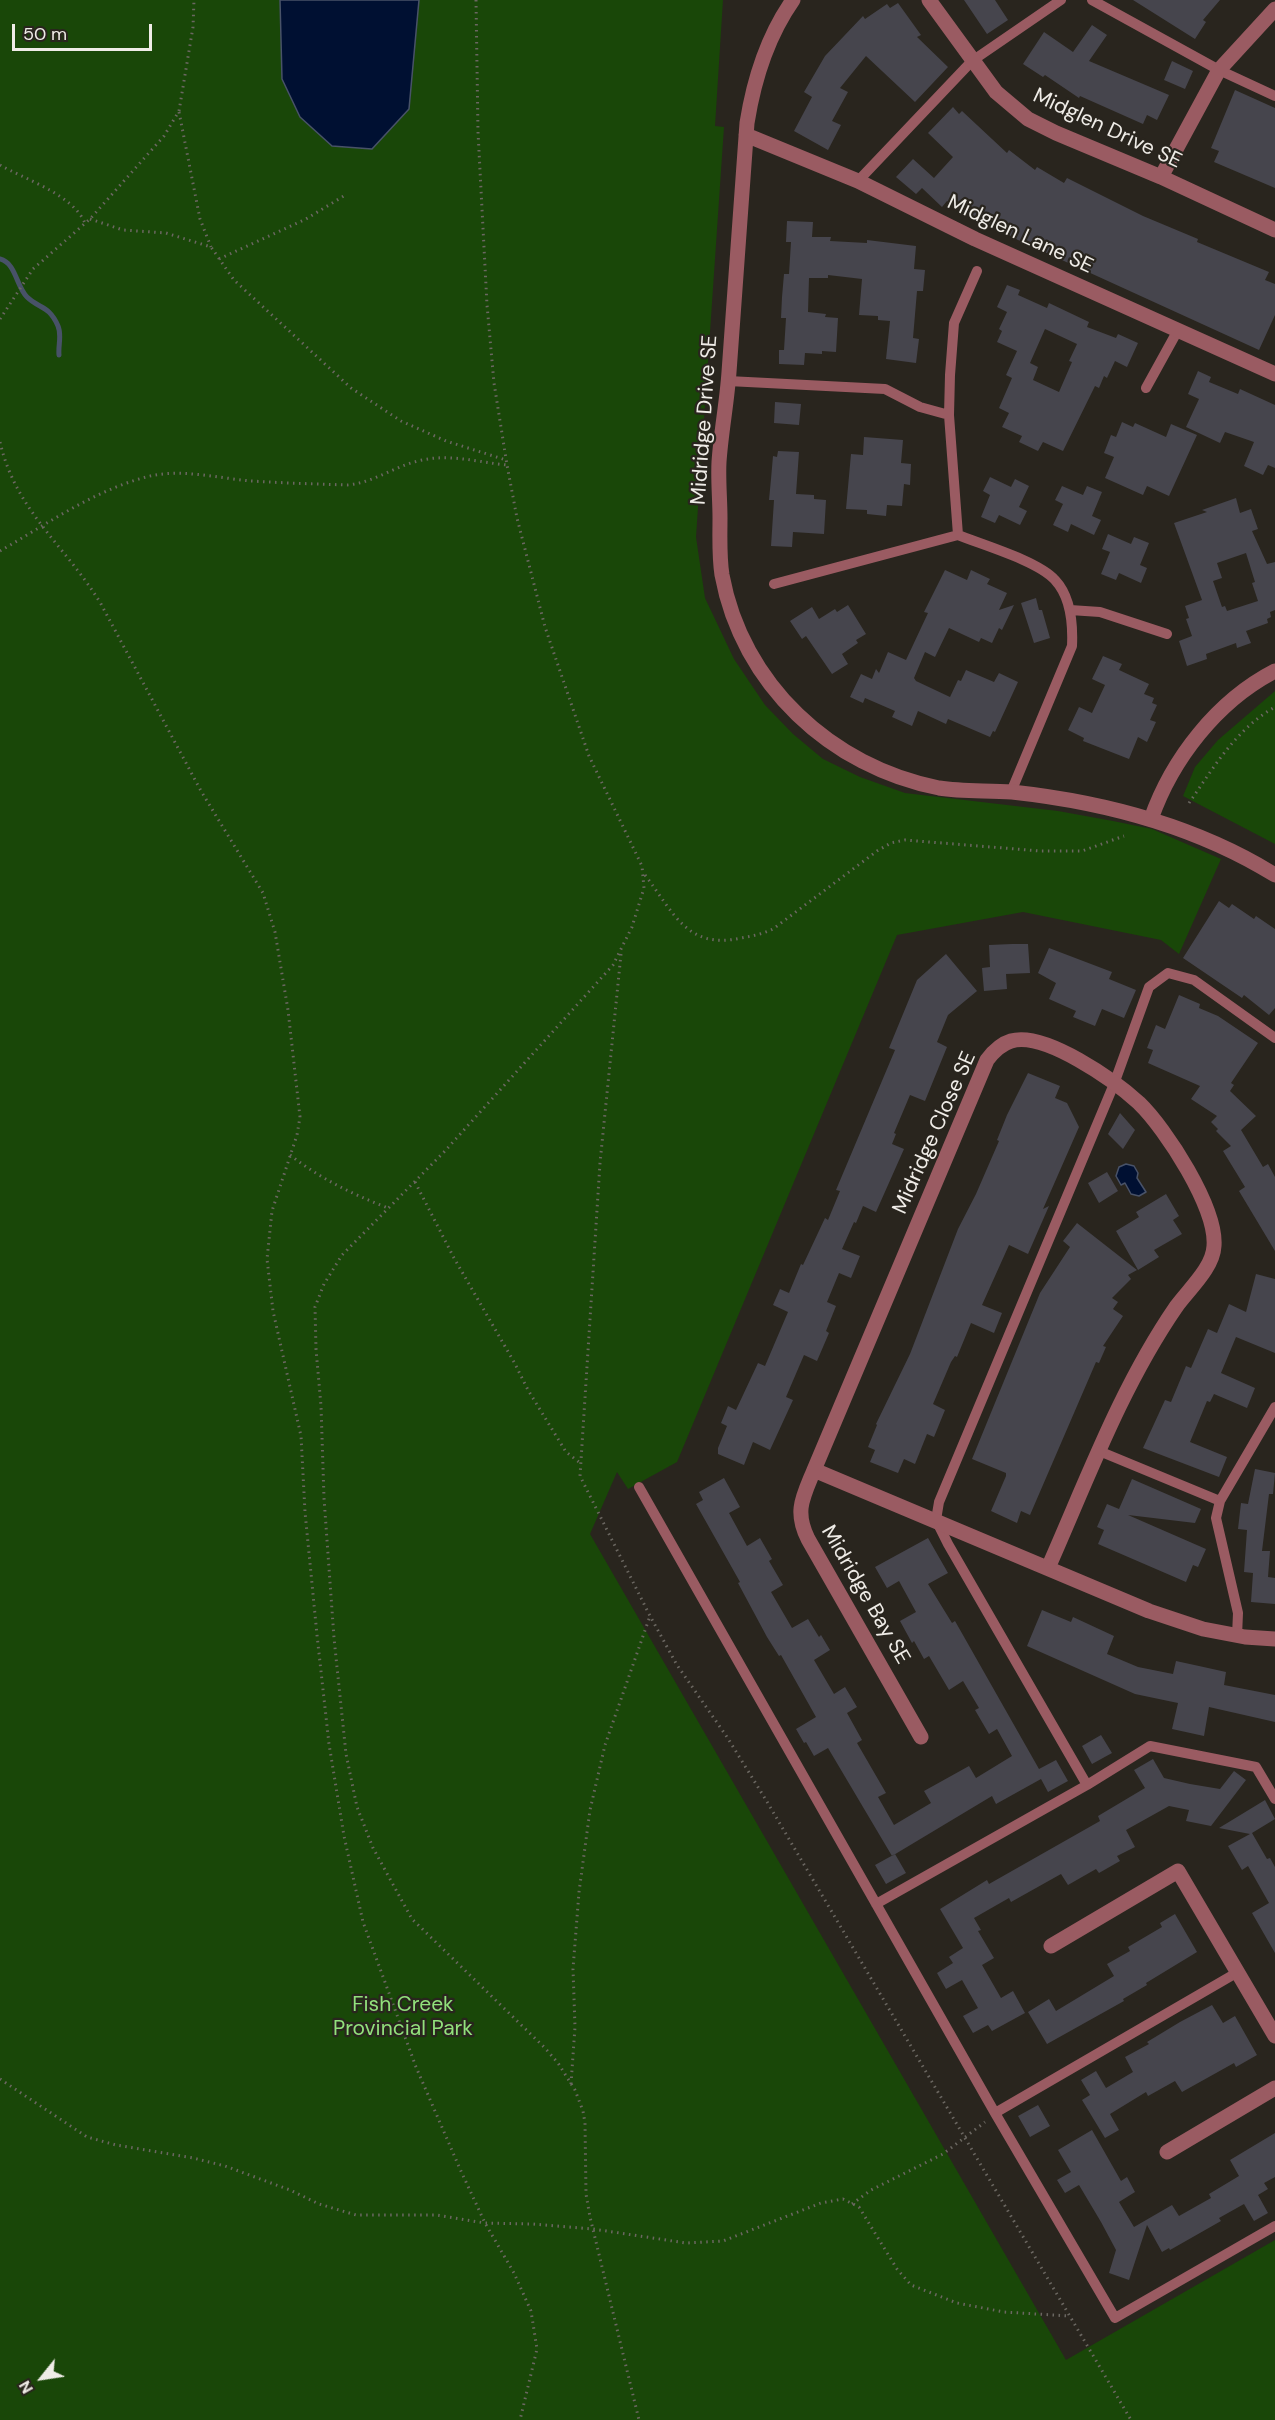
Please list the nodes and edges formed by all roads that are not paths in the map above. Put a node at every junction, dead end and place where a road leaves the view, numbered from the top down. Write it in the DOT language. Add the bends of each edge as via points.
graph roads {
  1 [pos="793,0"];
  2 [pos="929,0"];
  3 [pos="1062,0"];
  4 [pos="1092,0"];
  5 [pos="1275,9"];
  6 [pos="972,62"];
  7 [pos="1219,70"];
  8 [pos="1275,96"];
  9 [pos="746,135"];
  10 [pos="1161,177"];
  11 [pos="858,181"];
  12 [pos="1275,230"];
  13 [pos="977,271"];
  14 [pos="1178,330"];
  15 [pos="1275,374"];
  16 [pos="728,381"];
  17 [pos="1146,388"];
  18 [pos="950,415"];
  19 [pos="958,535"];
  20 [pos="774,584"];
  21 [pos="1070,610"];
  22 [pos="1167,634"];
  23 [pos="1275,671"];
  24 [pos="1011,792"];
  25 [pos="1150,819"];
  26 [pos="1275,875"];
  27 [pos="1275,1038"];
  28 [pos="1114,1084"];
  29 [pos="1275,1407"];
  30 [pos="1099,1451"];
  31 [pos="814,1470"];
  32 [pos="639,1487"];
  33 [pos="1220,1502"];
  34 [pos="936,1520"];
  35 [pos="1048,1568"];
  36 [pos="1237,1636"];
  37 [pos="1275,1639"];
  38 [pos="921,1737"];
  39 [pos="1087,1785"];
  40 [pos="1275,1799"];
  41 [pos="876,1904"];
  42 [pos="1051,1946"];
  43 [pos="1238,1972"];
  44 [pos="1275,2036"];
  45 [pos="1275,2088"];
  46 [pos="995,2114"];
  47 [pos="1167,2152"];
  48 [pos="1275,2226"];
  1 -- 9 [label="street, Midridge Drive SE" via="758,72"];
  2 -- 6 [label="street, Midglen Drive SE"];
  3 -- 6 [label="lane"];
  4 -- 7 [label="lane"];
  5 -- 7 [label="street"];
  6 -- 10 [label="street, Midglen Drive SE" via="996,92 1028,119"];
  6 -- 11 [label="lane"];
  7 -- 8 [label="lane"];
  7 -- 10 [label="street"];
  9 -- 11 [label="street, Midglen Lane SE"];
  9 -- 16 [label="street, Midridge Drive SE"];
  10 -- 12 [label="street, Midglen Drive SE"];
  11 -- 14 [label="street, Midglen Lane SE" via="975,239"];
  13 -- 18 [label="lane" via="954,323"];
  14 -- 15 [label="street, Midglen Lane SE"];
  14 -- 17 [label="lane"];
  16 -- 18 [label="lane" via="885,389 920,407"];
  16 -- 24 [label="street, Midridge Drive SE" via="719,464 722,574 738,628 768,681 812,728 879,770 943,789"];
  18 -- 19 [label="lane"];
  19 -- 20 [label="lane"];
  19 -- 21 [label="lane" via="1040,568 1056,580"];
  21 -- 22 [label="lane" via="1101,612"];
  21 -- 24 [label="lane" via="1072,646"];
  23 -- 25 [label="street" via="1211,720 1167,781"];
  24 -- 25 [label="street, Midridge Drive SE" via="1079,801"];
  25 -- 26 [label="street, Midridge Drive SE" via="1222,846"];
  27 -- 28 [label="lane" via="1194,980 1168,973 1149,987"];
  28 -- 30 [label="street, Midridge Close SE" via="1139,1104 1190,1171 1214,1244 1206,1268 1154,1341"];
  28 -- 31 [label="street, Midridge Close SE" via="1065,1053 1029,1040 1011,1041 993,1052"];
  28 -- 34 [label="lane" via="939,1502"];
  29 -- 33 [label="lane"];
  30 -- 33 [label="lane"];
  30 -- 35 [label="street, Midridge Close SE"];
  31 -- 34 [label="street"];
  31 -- 38 [label="street, Midridge Bay SE" via="800,1506 802,1528"];
  32 -- 41 [label="lane"];
  33 -- 36 [label="lane" via="1216,1518 1238,1613"];
  34 -- 35 [label="street"];
  34 -- 39 [label="lane"];
  35 -- 36 [label="street" via="1149,1611"];
  36 -- 37 [label="street"];
  39 -- 40 [label="lane" via="1150,1746 1256,1767"];
  39 -- 41 [label="lane"];
  41 -- 46 [label="lane"];
  42 -- 43 [label="street" via="1178,1871"];
  43 -- 44 [label="street"];
  43 -- 46 [label="lane"];
  45 -- 47 [label="street"];
  46 -- 48 [label="lane" via="1115,2318"];
}
